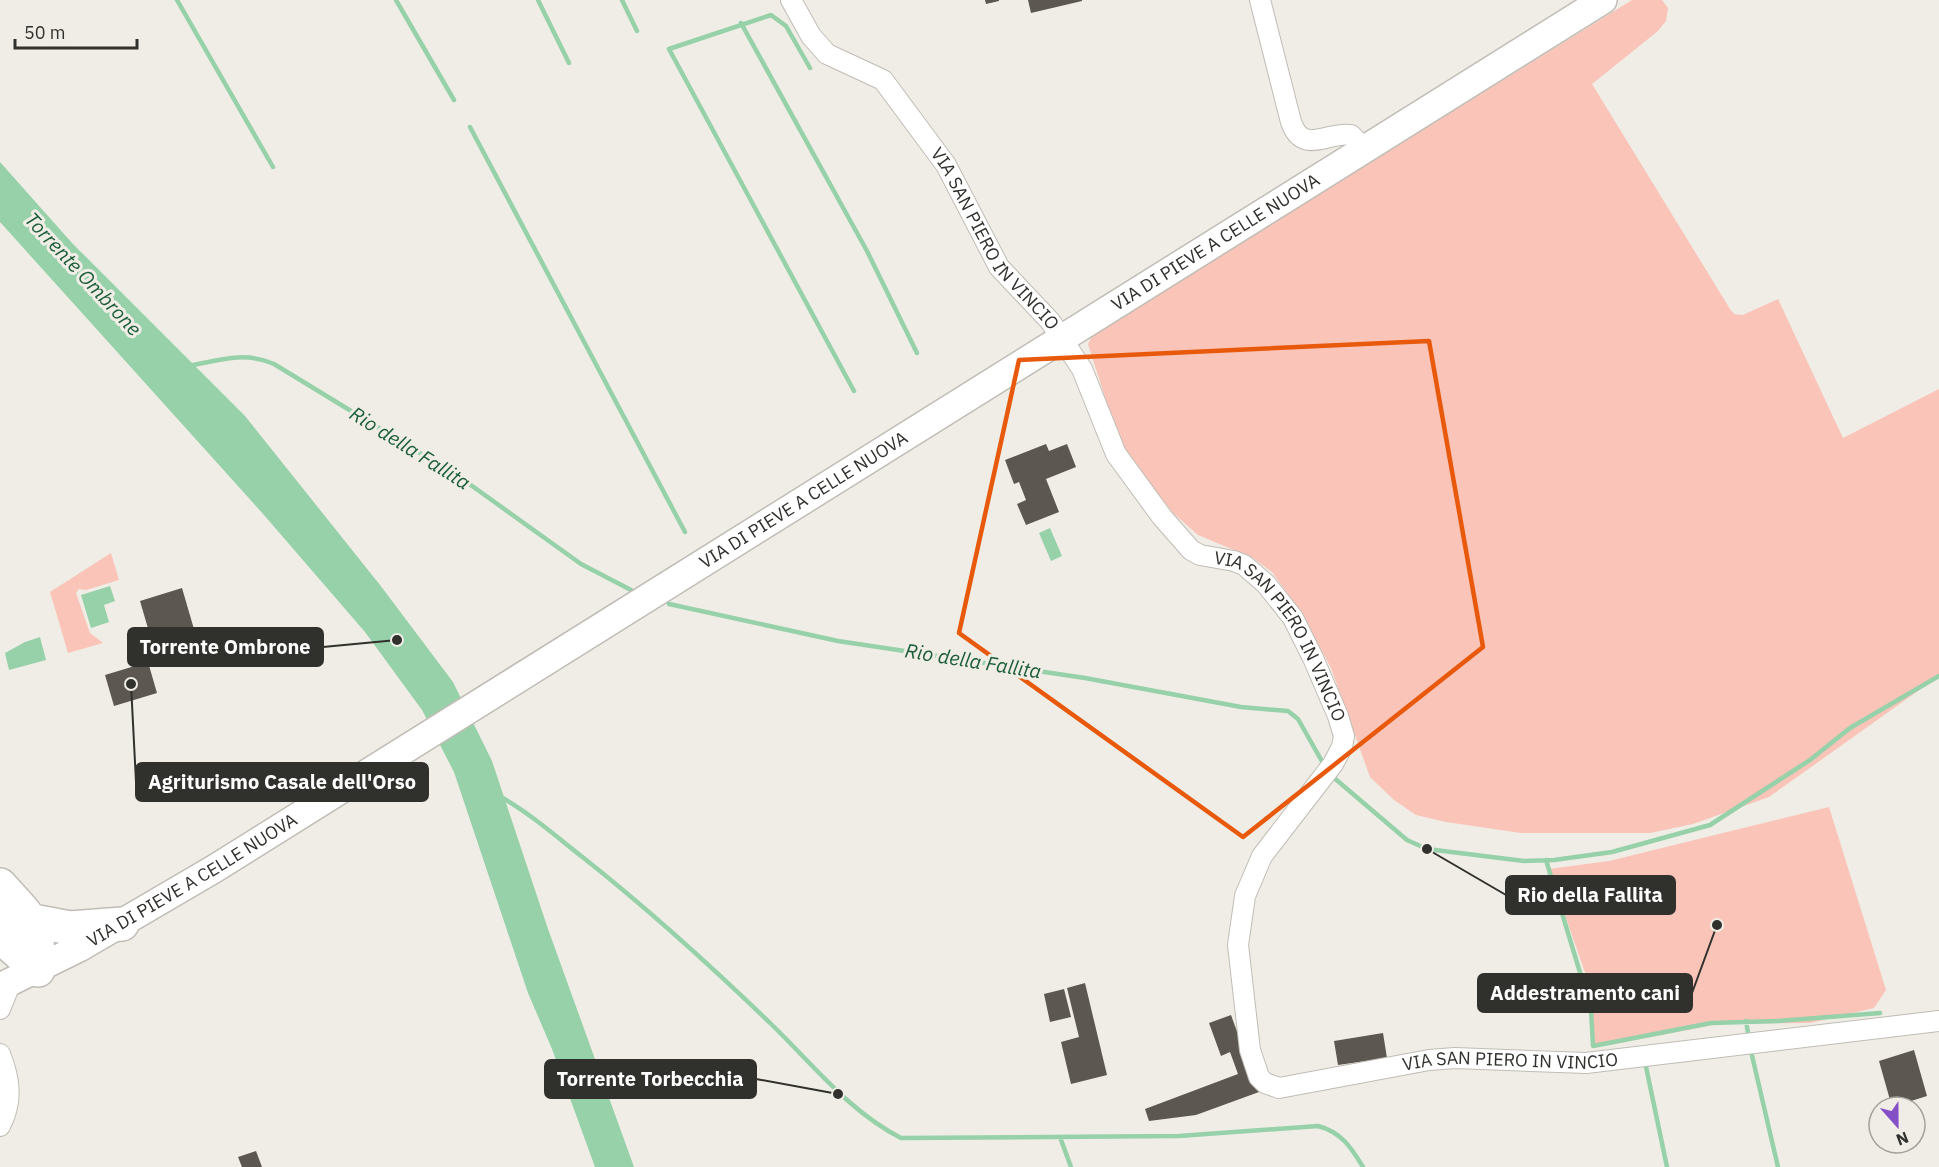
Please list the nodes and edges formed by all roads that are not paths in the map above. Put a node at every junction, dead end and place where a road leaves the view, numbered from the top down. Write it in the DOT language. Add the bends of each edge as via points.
graph roads {
  1 [pos="792,0"];
  2 [pos="1260,0"];
  3 [pos="1603,0"];
  4 [pos="1366,150"];
  5 [pos="1063,340"];
  6 [pos="0,885"];
  7 [pos="122,924"];
  8 [pos="9,929"];
  9 [pos="16,980"];
  10 [pos="0,1009"];
  11 [pos="1939,1021"];
  12 [pos="0,1054"];
  13 [pos="0,1126"];
  1 -- 5 [label="street, VIA SAN PIERO IN VINCIO" via="811,36 827,54 883,80 891,90 946,165 1004,274"];
  2 -- 4 [label="street" via="1296,133 1311,140 1347,134"];
  3 -- 4 [label="main road, VIA DI PIEVE A CELLE NUOVA"];
  4 -- 5 [label="main road, VIA DI PIEVE A CELLE NUOVA"];
  5 -- 7 [label="main road, VIA DI PIEVE A CELLE NUOVA"];
  5 -- 11 [label="street, VIA SAN PIERO IN VINCIO" via="1090,385 1123,463 1191,550 1244,565 1276,595 1304,638 1341,724 1344,736 1338,756 1262,856 1241,912 1238,945 1250,1050 1264,1083 1289,1088 1349,1073 1455,1058 1586,1063"];
  6 -- 8 [label="highway"];
  7 -- 8 [label="highway"];
  7 -- 9 [label="main road, VIA DI PIEVE A CELLE NUOVA"];
  8 -- 9 [label="highway"];
  9 -- 10 [label="street"];
  12 -- 13 [label="street" via="10,1094"];
}
